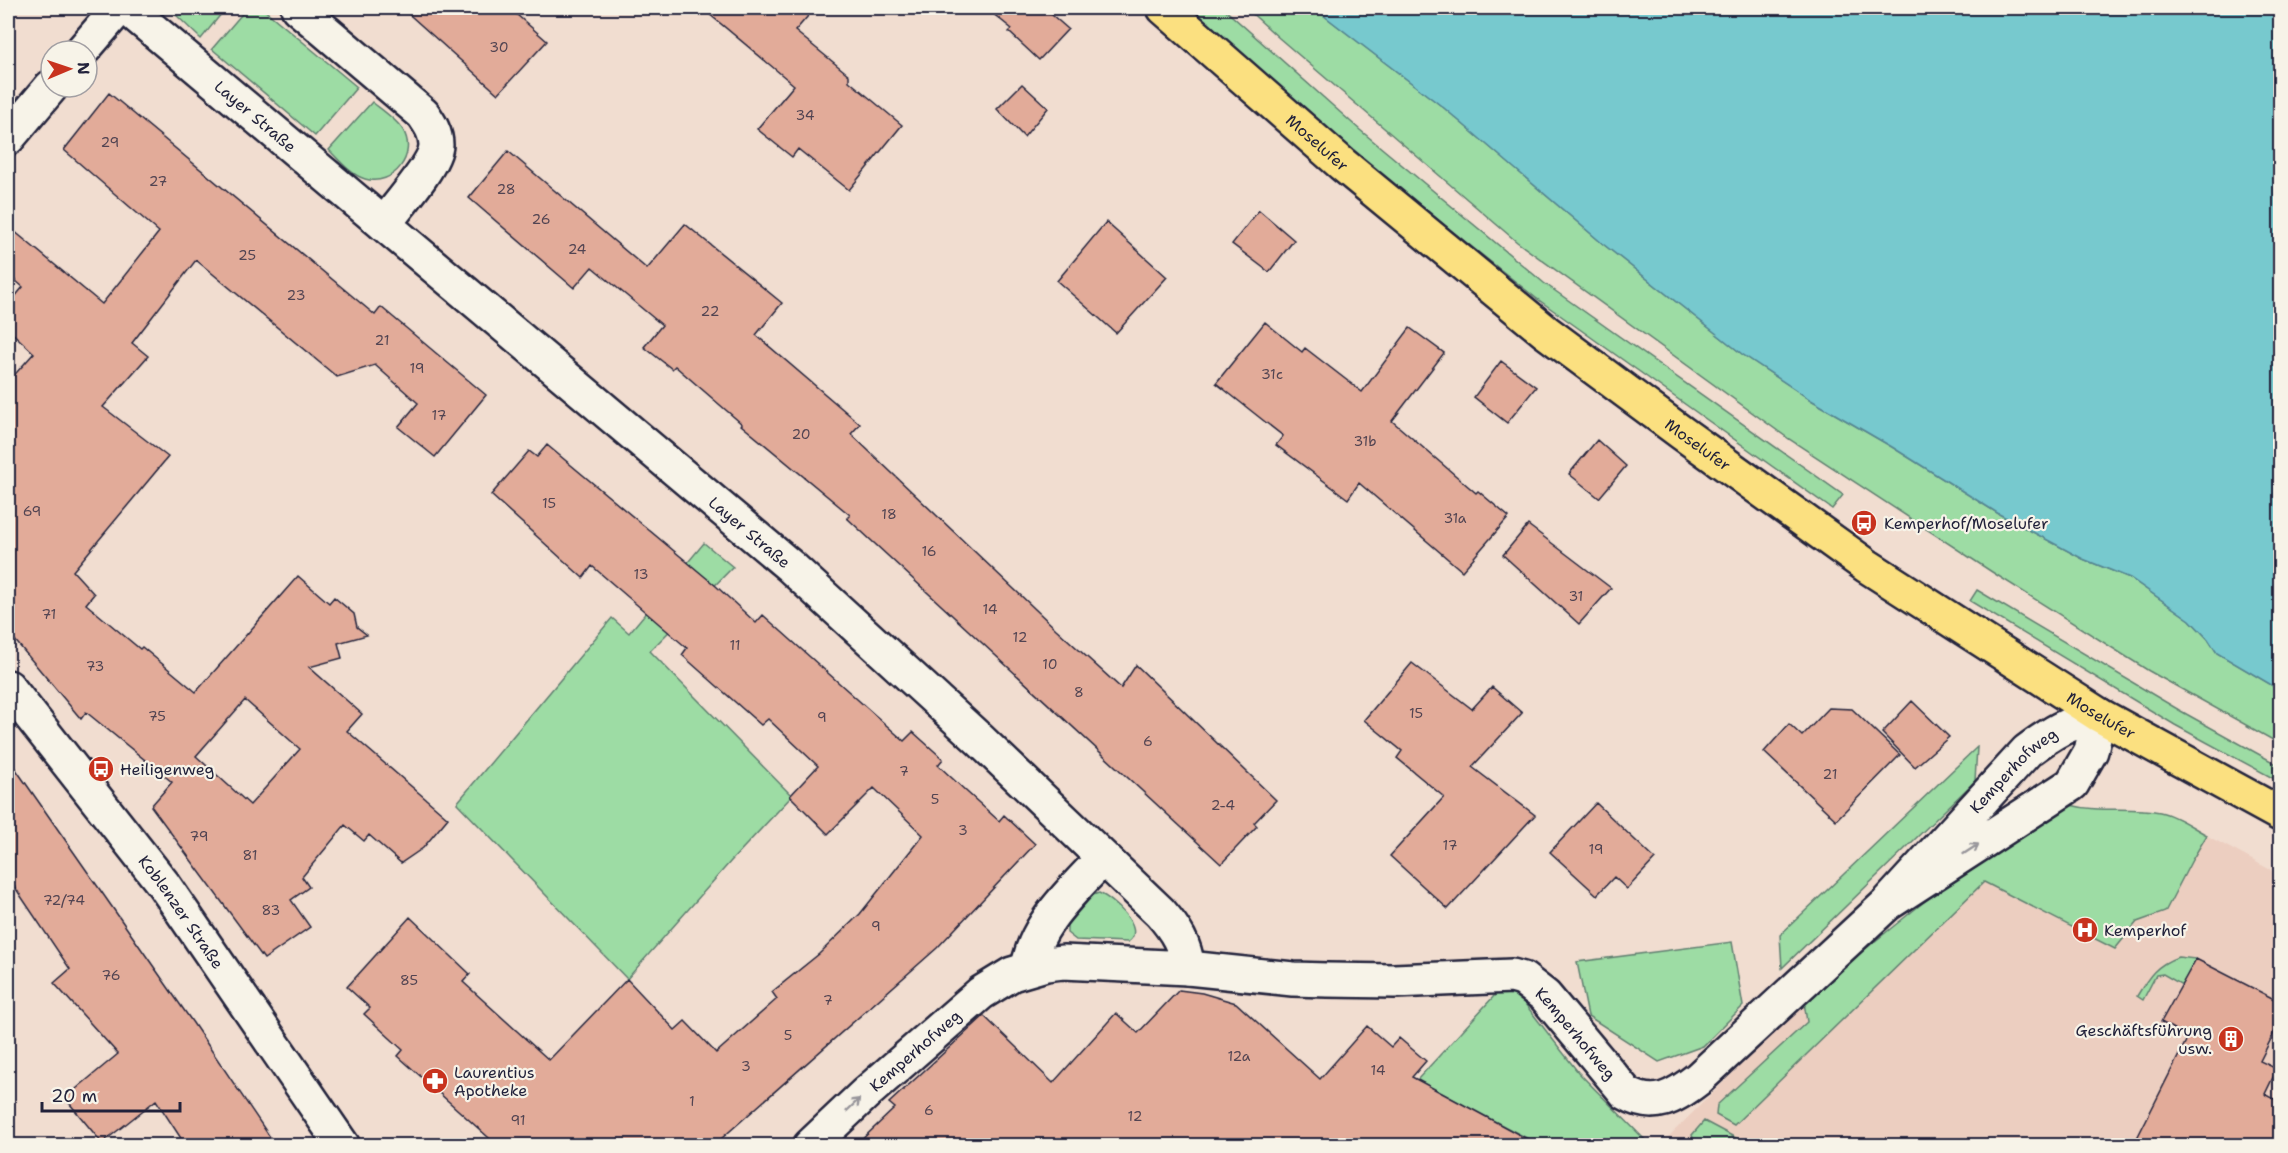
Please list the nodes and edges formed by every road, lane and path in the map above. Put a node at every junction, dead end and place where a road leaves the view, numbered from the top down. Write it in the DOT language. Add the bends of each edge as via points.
graph roads {
  1 [pos="119,8"];
  2 [pos="127,8"];
  3 [pos="298,8"];
  4 [pos="1164,8"];
  5 [pos="92,39"];
  6 [pos="41,99"];
  7 [pos="8,138"];
  8 [pos="384,224"];
  9 [pos="8,687"];
  10 [pos="2099,715"];
  11 [pos="2280,814"];
  12 [pos="1103,858"];
  13 [pos="1887,904"];
  14 [pos="1028,968"];
  15 [pos="1188,968"];
  16 [pos="343,1146"];
  17 [pos="810,1146"];
  1 -- 5 [label="street"];
  2 -- 8 [label="street, Layer Straße"];
  3 -- 8 [label="street" via="423,114 432,127 434,158"];
  4 -- 10 [label="main road, Moselufer" via="1342,164 1546,332 1868,566"];
  6 -- 7 [label="street"];
  8 -- 12 [label="street, Layer Straße" via="790,566"];
  9 -- 16 [label="street, Koblenzer Straße" via="164,885"];
  10 -- 11 [label="main road, Moselufer"];
  10 -- 13 [label="street, Kemperhofweg" via="2071,722 2027,752"];
  13 -- 10 [label="street, Kemperhofweg, one-way" via="2072,784 2091,751"];
  12 -- 14 [label="street" via="1043,928"];
  12 -- 15 [label="street" via="1172,925 1186,951"];
  13 -- 15 [label="street, Kemperhofweg" via="1698,1079 1674,1096 1650,1102 1626,1093 1545,996 1523,979 1497,975 1394,981 1293,979"];
  14 -- 15 [label="street, Kemperhofweg" via="1080,961"];
  17 -- 14 [label="street, Kemperhofweg, one-way" via="981,993"];
}
